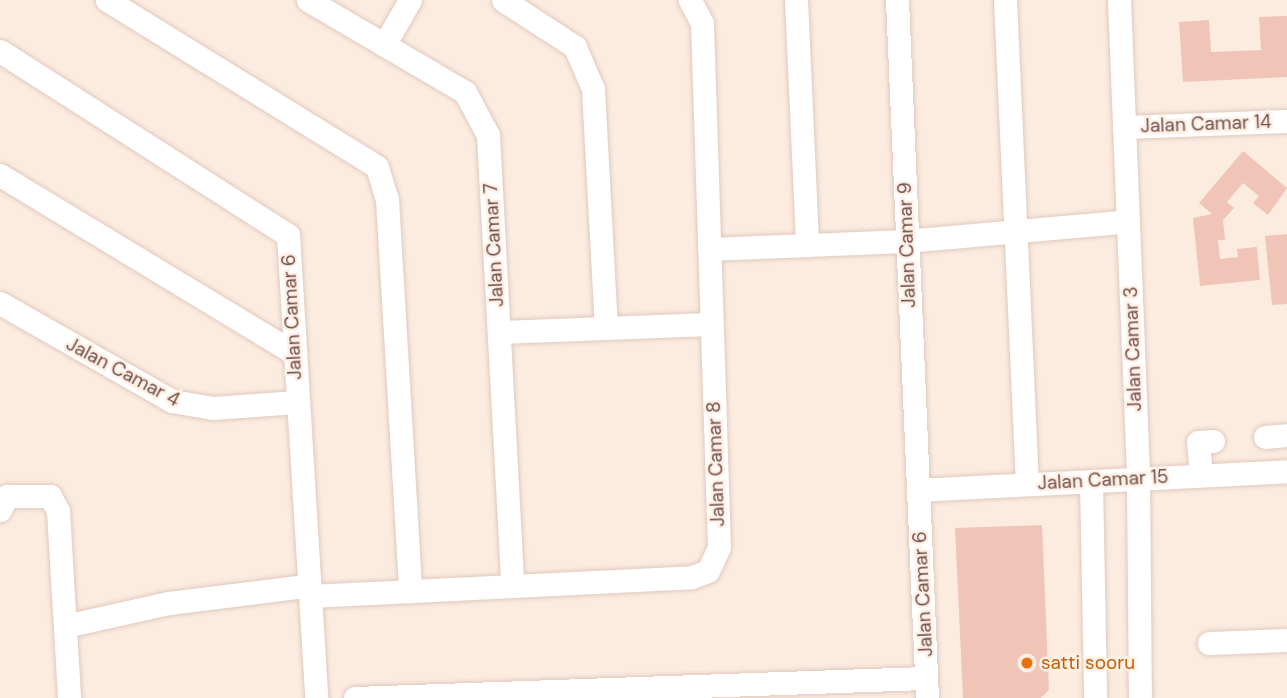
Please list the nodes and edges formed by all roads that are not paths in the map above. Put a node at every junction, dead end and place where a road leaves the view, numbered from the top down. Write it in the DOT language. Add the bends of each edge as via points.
graph roads {
  1 [pos="107,0"];
  2 [pos="308,0"];
  3 [pos="410,0"];
  4 [pos="503,0"];
  5 [pos="690,0"];
  6 [pos="796,0"];
  7 [pos="897,0"];
  8 [pos="1005,0"];
  9 [pos="1119,0"];
  10 [pos="384,45"];
  11 [pos="0,51"];
  12 [pos="1287,121"];
  13 [pos="1124,127"];
  14 [pos="0,175"];
  15 [pos="1128,221"];
  16 [pos="1017,231"];
  17 [pos="906,241"];
  18 [pos="807,245"];
  19 [pos="709,249"];
  20 [pos="0,303"];
  21 [pos="711,324"];
  22 [pos="606,328"];
  23 [pos="499,332"];
  24 [pos="294,353"];
  25 [pos="297,402"];
  26 [pos="1213,440"];
  27 [pos="1287,471"];
  28 [pos="1201,475"];
  29 [pos="1138,479"];
  30 [pos="1091,481"];
  31 [pos="1027,484"];
  32 [pos="918,490"];
  33 [pos="0,510"];
  34 [pos="512,586"];
  35 [pos="410,590"];
  36 [pos="308,591"];
  37 [pos="65,626"];
  38 [pos="1287,640"];
  39 [pos="1209,643"];
  40 [pos="927,688"];
  41 [pos="608,693"];
  42 [pos="69,698"];
  43 [pos="316,698"];
  44 [pos="355,698"];
  45 [pos="1095,698"];
  46 [pos="1140,698"];
  1 -- 35 [label="street" via="377,167 387,199"];
  2 -- 10 [label="street, Jalan Camar 7"];
  3 -- 10 [label="street"];
  4 -- 22 [label="street" via="575,47 593,89"];
  5 -- 19 [label="street, Jalan Camar 8" via="702,23"];
  6 -- 18 [label="street"];
  7 -- 17 [label="street, Jalan Camar 9"];
  8 -- 16 [label="street"];
  9 -- 13 [label="street, Jalan Camar 3"];
  10 -- 23 [label="street, Jalan Camar 7" via="465,92 488,135"];
  11 -- 24 [label="street, Jalan Camar 6" via="288,234"];
  12 -- 13 [label="street, Jalan Camar 14"];
  13 -- 15 [label="street, Jalan Camar 3"];
  14 -- 24 [label="street"];
  15 -- 16 [label="street"];
  15 -- 29 [label="street, Jalan Camar 3"];
  16 -- 17 [label="street"];
  16 -- 31 [label="street"];
  17 -- 18 [label="street"];
  17 -- 32 [label="street, Jalan Camar 9"];
  18 -- 19 [label="street"];
  19 -- 21 [label="street, Jalan Camar 8"];
  20 -- 25 [label="street, Jalan Camar 4" via="172,401 213,408"];
  21 -- 22 [label="street"];
  21 -- 34 [label="street, Jalan Camar 8" via="719,547 708,571 692,577"];
  22 -- 23 [label="street"];
  23 -- 34 [label="street, Jalan Camar 7"];
  24 -- 25 [label="street, Jalan Camar 6"];
  25 -- 36 [label="street, Jalan Camar 6"];
  26 -- 28 [label="street" via="1198,442"];
  27 -- 28 [label="street, Jalan Camar 15"];
  28 -- 29 [label="street, Jalan Camar 15"];
  29 -- 30 [label="street, Jalan Camar 15"];
  29 -- 46 [label="street, Jalan Camar 3"];
  30 -- 31 [label="street, Jalan Camar 15"];
  30 -- 45 [label="street"];
  31 -- 32 [label="street, Jalan Camar 15"];
  32 -- 40 [label="street, Jalan Camar 6"];
  33 -- 37 [label="street" via="7,496 50,496 58,511"];
  34 -- 35 [label="street, Jalan Camar 8"];
  35 -- 36 [label="street, Jalan Camar 8"];
  36 -- 37 [label="street, Jalan Camar 8" via="169,603"];
  36 -- 43 [label="street, Jalan Camar 6"];
  37 -- 42 [label="street"];
  38 -- 39 [label="street"];
  40 -- 41 [label="street"];
  41 -- 44 [label="street"];
}
